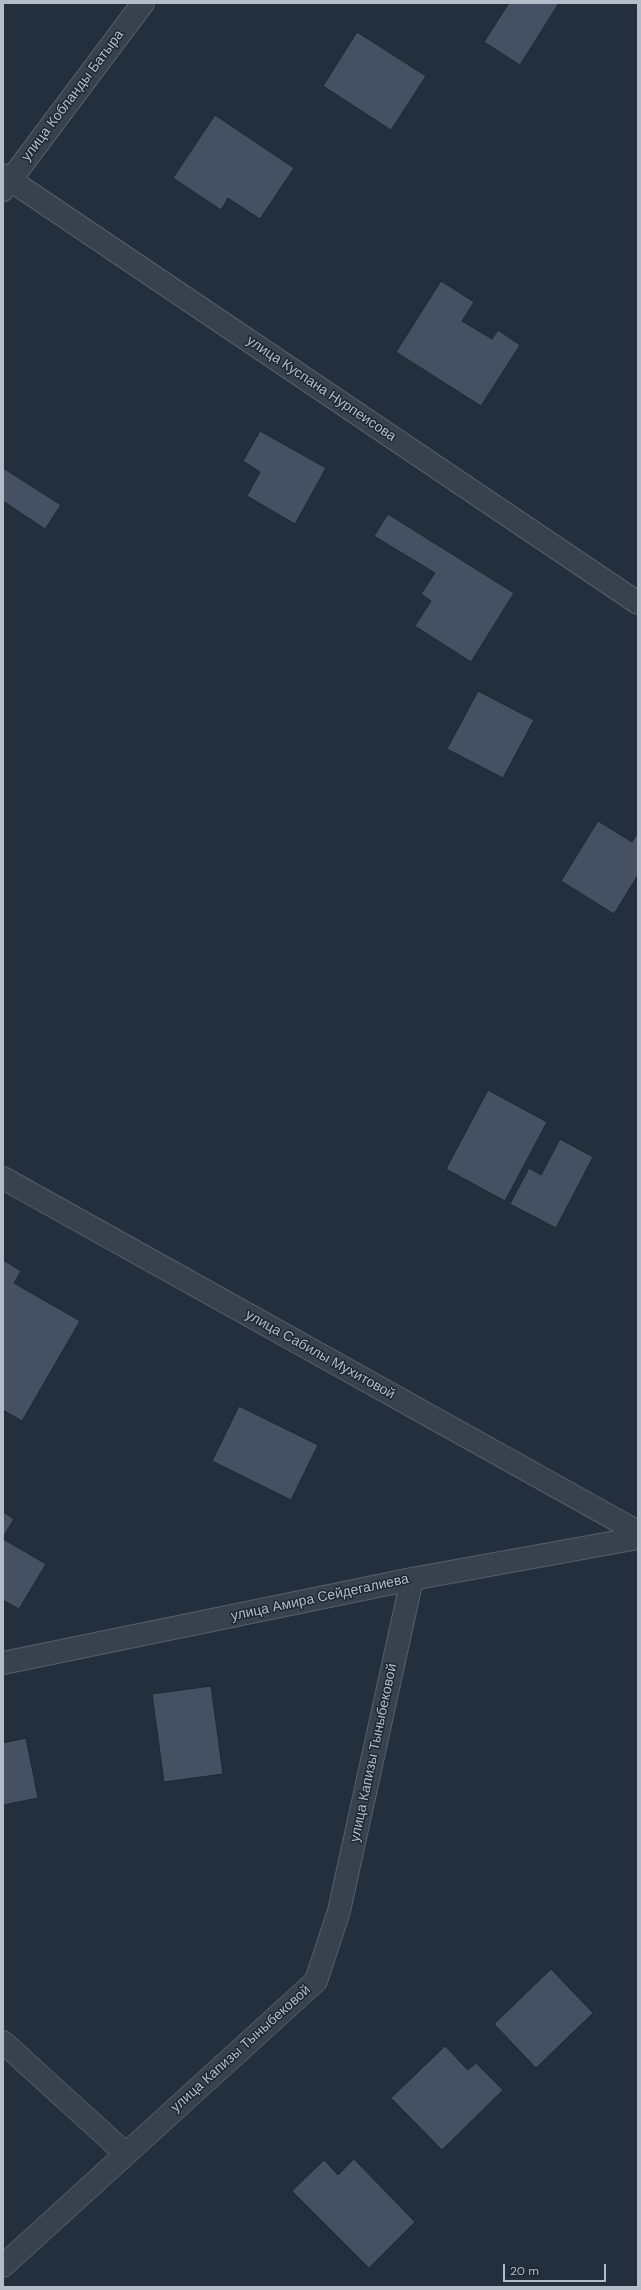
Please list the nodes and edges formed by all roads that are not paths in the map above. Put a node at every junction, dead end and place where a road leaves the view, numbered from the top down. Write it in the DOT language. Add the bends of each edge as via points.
graph roads {
  1 [pos="143,3"];
  2 [pos="5,181"];
  3 [pos="638,603"];
  4 [pos="3,1178"];
  5 [pos="638,1532"];
  6 [pos="638,1538"];
  7 [pos="412,1578"];
  8 [pos="3,1663"];
  9 [pos="3,2042"];
  10 [pos="126,2154"];
  11 [pos="3,2266"];
  1 -- 2 [label="street, улица Кобланды Батыра"];
  2 -- 3 [label="street, улица Куспана Нурпеисова"];
  4 -- 5 [label="street, улица Сабилы Мухитовой"];
  6 -- 7 [label="street, улица Амира Сейдегалиева"];
  7 -- 8 [label="street, улица Амира Сейдегалиева"];
  7 -- 10 [label="street, улица Капизы Тыныбековой" via="339,1911 316,1981"];
  9 -- 10 [label="street"];
  10 -- 11 [label="street, улица Капизы Тыныбековой"];
}
